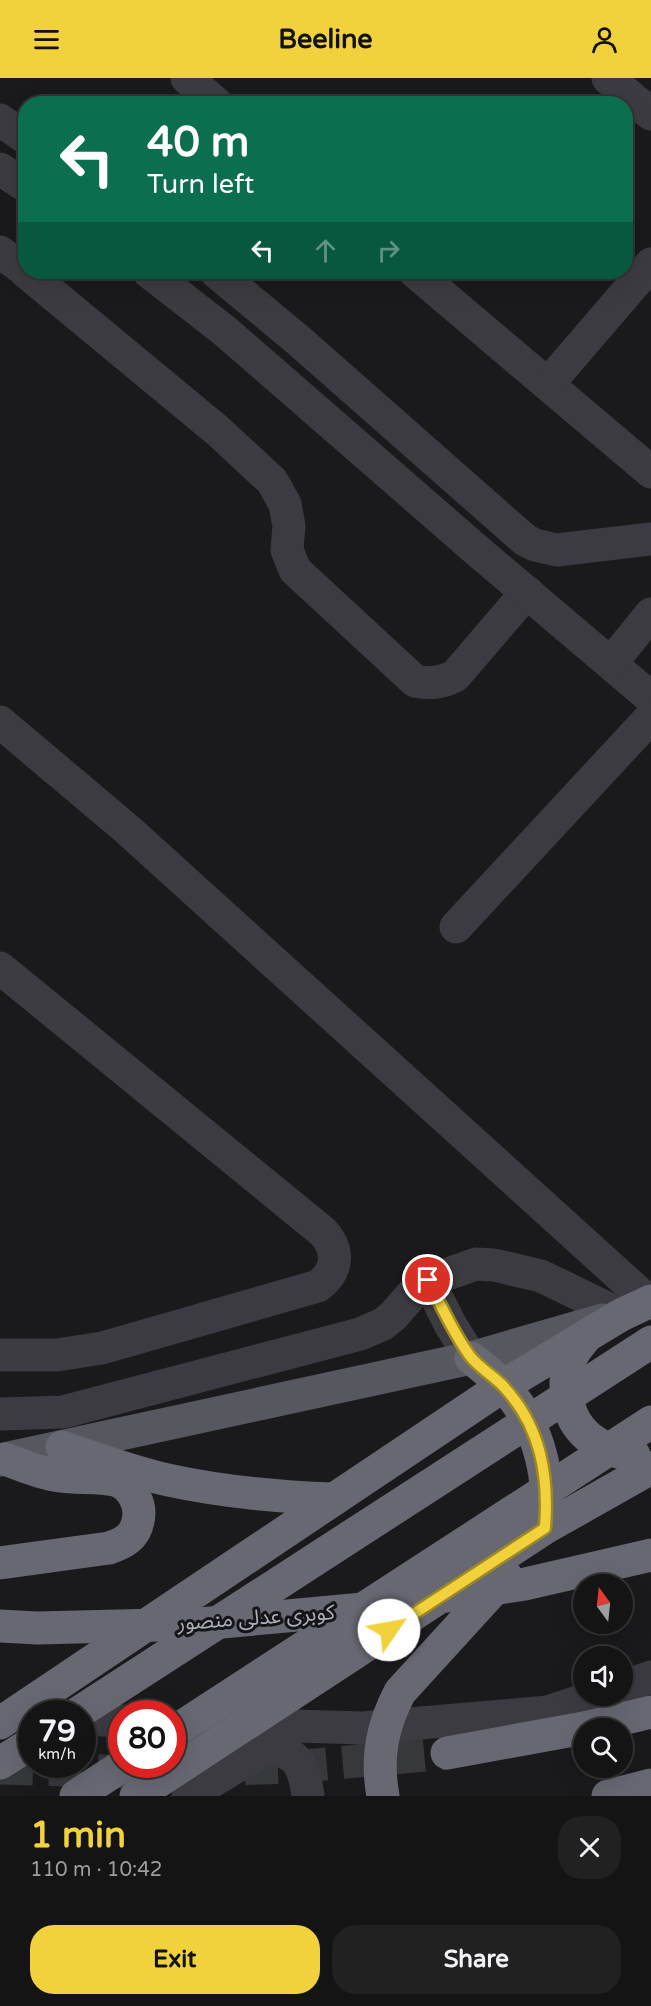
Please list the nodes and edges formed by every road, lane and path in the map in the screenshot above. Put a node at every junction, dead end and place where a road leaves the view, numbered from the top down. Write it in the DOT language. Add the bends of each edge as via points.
graph roads {
  1 [pos="187,78"];
  2 [pos="608,78"];
  3 [pos="208,96"];
  4 [pos="630,96"];
  5 [pos="633,99"];
  6 [pos="651,114"];
  7 [pos="0,120"];
  8 [pos="18,132"];
  9 [pos="0,169"];
  10 [pos="18,181"];
  11 [pos="0,252"];
  12 [pos="651,264"];
  13 [pos="18,265"];
  14 [pos="36,279"];
  15 [pos="158,279"];
  16 [pos="224,279"];
  17 [pos="423,279"];
  18 [pos="548,384"];
  19 [pos="651,472"];
  20 [pos="651,538"];
  21 [pos="527,592"];
  22 [pos="651,614"];
  23 [pos="611,663"];
  24 [pos="651,698"];
  25 [pos="651,717"];
  26 [pos="0,722"];
  27 [pos="456,927"];
  28 [pos="0,968"];
  29 [pos="428,1280"];
  30 [pos="640,1306"];
  31 [pos="588,1334"];
  32 [pos="651,1342"];
  33 [pos="0,1355"];
  34 [pos="471,1358"];
  35 [pos="503,1386"];
  36 [pos="0,1414"];
  37 [pos="651,1422"];
  38 [pos="62,1447"];
  39 [pos="651,1456"];
  40 [pos="3,1460"];
  41 [pos="651,1468"];
  42 [pos="334,1499"];
  43 [pos="545,1528"];
  44 [pos="651,1555"];
  45 [pos="0,1563"];
  46 [pos="0,1626"];
  47 [pos="651,1677"];
  48 [pos="633,1683"];
  49 [pos="96,1701"];
  50 [pos="573,1704"];
  51 [pos="0,1712"];
  52 [pos="651,1712"];
  53 [pos="18,1713"];
  54 [pos="626,1718"];
  55 [pos="0,1723"];
  56 [pos="186,1723"];
  57 [pos="186,1724"];
  58 [pos="573,1730"];
  59 [pos="18,1752"];
  60 [pos="447,1754"];
  61 [pos="0,1763"];
  62 [pos="108,1775"];
  63 [pos="651,1785"];
  64 [pos="76,1796"];
  65 [pos="136,1796"];
  66 [pos="188,1796"];
  67 [pos="308,1796"];
  68 [pos="383,1796"];
  69 [pos="609,1796"];
  1 -- 3 [label="street"];
  2 -- 4 [label="street"];
  5 -- 6 [label="street"];
  7 -- 8 [label="street"];
  9 -- 10 [label="street"];
  11 -- 13 [label="street"];
  12 -- 18 [label="street"];
  14 -- 21 [label="street" via="272,481 285,504 289,526 287,550 294,570 415,681 439,683 455,676"];
  15 -- 21 [label="street" via="226,332"];
  16 -- 20 [label="street" via="525,540 557,550"];
  17 -- 18 [label="street"];
  18 -- 19 [label="street"];
  21 -- 23 [label="street"];
  22 -- 23 [label="street"];
  23 -- 24 [label="street"];
  25 -- 27 [label="street"];
  26 -- 30 [label="street" via="128,830"];
  28 -- 33 [label="street" via="323,1232 331,1240 336,1260 327,1280 318,1286 102,1348 49,1355"];
  29 -- 30 [label="street" via="476,1264 494,1265"];
  29 -- 34 [label="street"];
  29 -- 36 [label="street" via="384,1324 360,1334 63,1412"];
  30 -- 31 [label="highway"];
  30 -- 34 [label="main road"];
  31 -- 35 [label="highway"];
  31 -- 39 [label="highway" via="572,1356 565,1382 568,1409 582,1432 604,1449"];
  32 -- 49 [label="highway, bridge"];
  34 -- 35 [label="highway"];
  34 -- 38 [label="main road"];
  35 -- 42 [label="highway"];
  35 -- 43 [label="highway" via="519,1406 540,1452 546,1477"];
  37 -- 57 [label="highway, bridge"];
  38 -- 40 [label="main road"];
  38 -- 42 [label="highway" via="168,1480 234,1492"];
  40 -- 45 [label="highway" via="54,1475 116,1480 134,1495 139,1517 130,1538 109,1548"];
  41 -- 43 [label="highway"];
  42 -- 55 [label="highway"];
  43 -- 65 [label="highway"];
  43 -- 68 [label="highway" via="531,1551 400,1692 382,1735 379,1758"];
  44 -- 46 [label="highway, كوبرى عدلى منصور, bridge" via="525,1584 363,1609 200,1624"];
  47 -- 48 [label="street"];
  50 -- 56 [label="street" via="548,1712 363,1728"];
  51 -- 53 [label="street"];
  52 -- 54 [label="highway"];
  58 -- 60 [label="highway"];
  59 -- 61 [label="highway"];
  62 -- 64 [label="highway, bridge"];
  63 -- 69 [label="highway"];
  66 -- 67 [label="street" via="262,1751 274,1750 296,1759 303,1769"];
}
